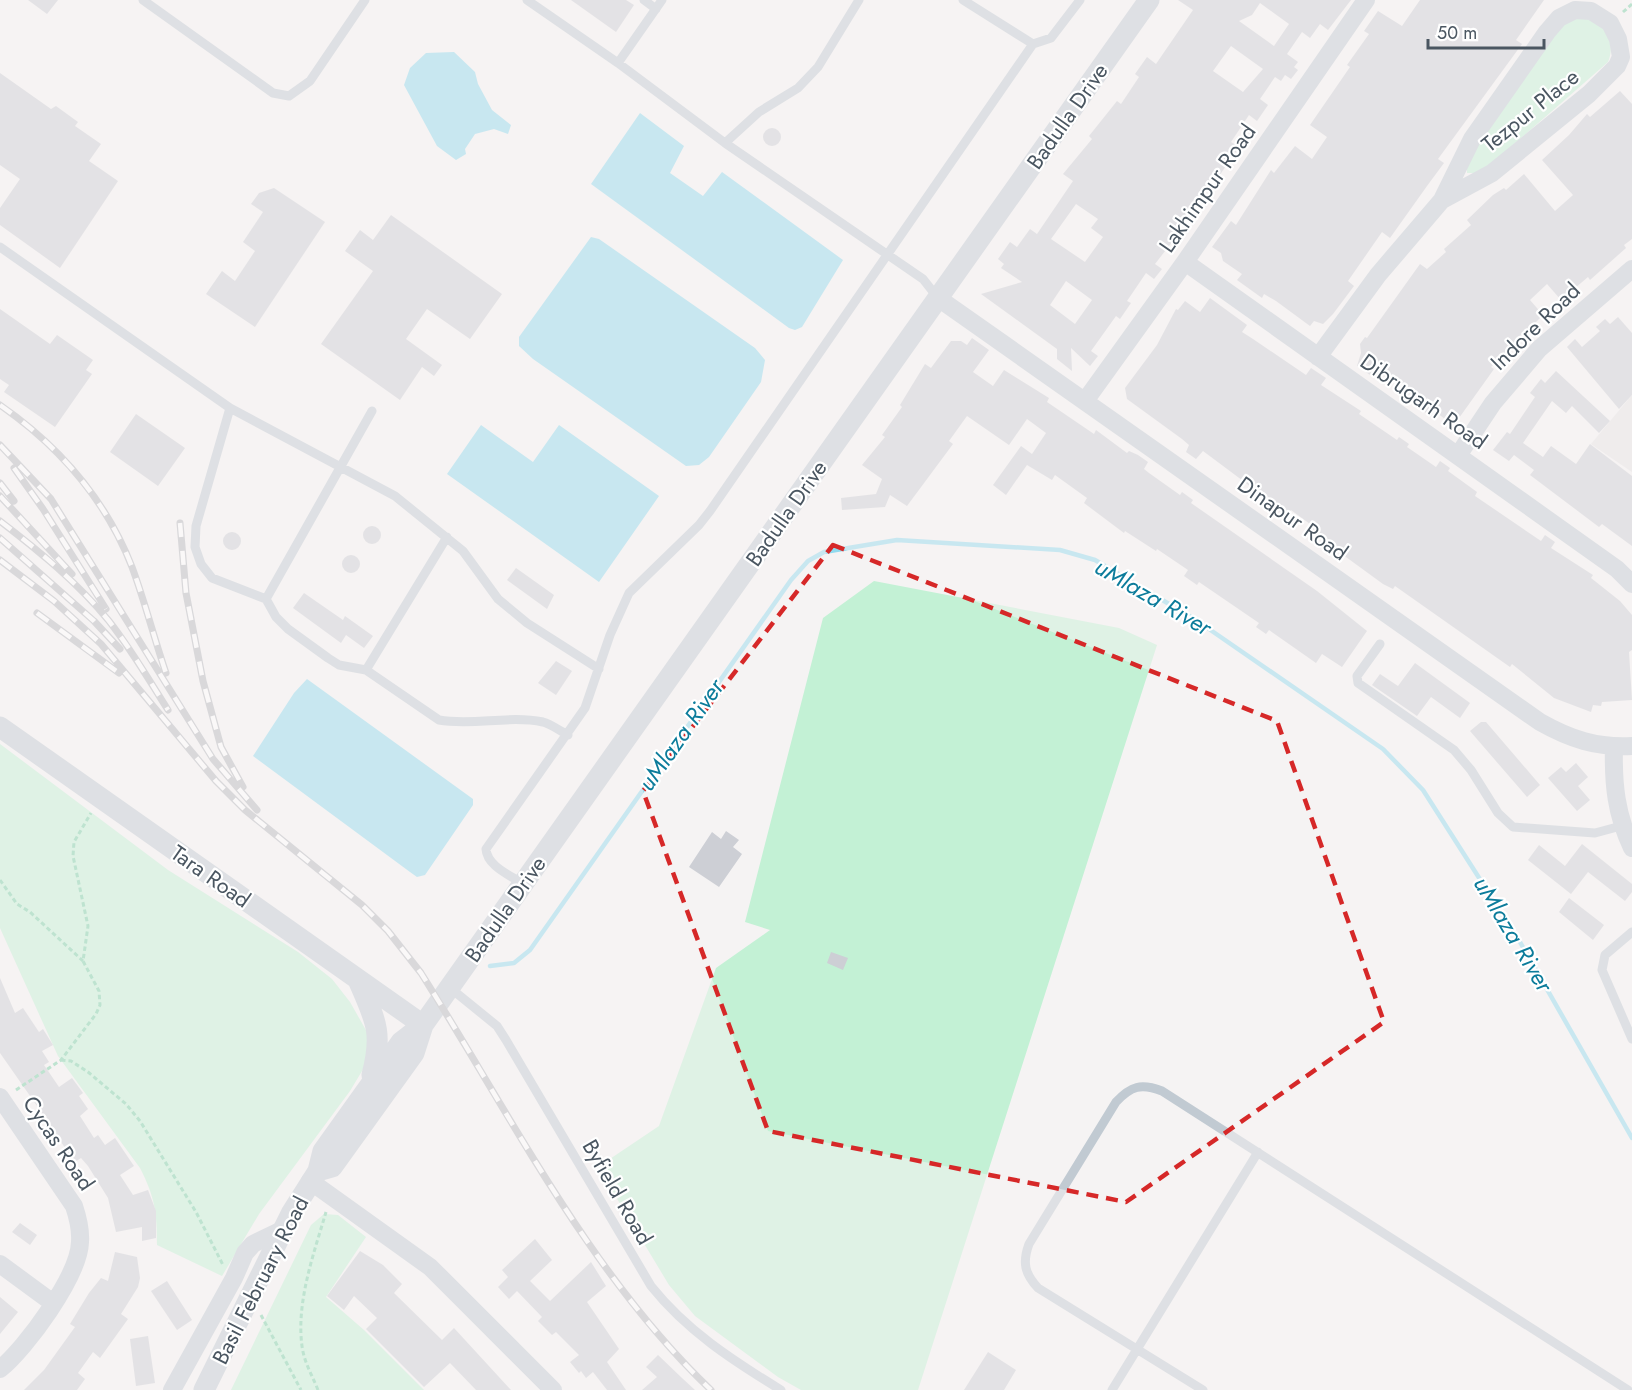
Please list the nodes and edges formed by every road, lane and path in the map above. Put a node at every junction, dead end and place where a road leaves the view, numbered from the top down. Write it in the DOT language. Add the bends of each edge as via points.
graph roads {
  1 [pos="143,0"];
  2 [pos="365,0"];
  3 [pos="644,0"];
  4 [pos="662,0"];
  5 [pos="859,0"];
  6 [pos="963,0"];
  7 [pos="1080,0"];
  8 [pos="1149,0"];
  9 [pos="1366,0"];
  10 [pos="533,2"];
  11 [pos="656,9"];
  12 [pos="1033,44"];
  13 [pos="618,63"];
  14 [pos="725,143"];
  15 [pos="1442,200"];
  16 [pos="0,247"];
  17 [pos="888,254"];
  18 [pos="1185,262"];
  19 [pos="1632,269"];
  20 [pos="938,298"];
  21 [pos="1318,357"];
  22 [pos="1085,401"];
  23 [pos="230,408"];
  24 [pos="372,411"];
  25 [pos="1459,454"];
  26 [pos="339,466"];
  27 [pos="447,537"];
  28 [pos="1632,584"];
  29 [pos="266,599"];
  30 [pos="1380,644"];
  31 [pos="599,669"];
  32 [pos="366,670"];
  33 [pos="0,727"];
  34 [pos="568,735"];
  35 [pos="1623,746"];
  36 [pos="100,798"];
  37 [pos="1621,826"];
  38 [pos="1632,848"];
  39 [pos="0,880"];
  40 [pos="523,884"];
  41 [pos="1632,932"];
  42 [pos="83,961"];
  43 [pos="359,982"];
  44 [pos="449,987"];
  45 [pos="423,1024"];
  46 [pos="1632,1039"];
  47 [pos="61,1060"];
  48 [pos="370,1082"];
  49 [pos="1,1099"];
  50 [pos="1258,1152"];
  51 [pos="314,1176"];
  52 [pos="330,1196"];
  53 [pos="284,1229"];
  54 [pos="0,1264"];
  55 [pos="234,1278"];
  56 [pos="250,1297"];
  57 [pos="53,1303"];
  58 [pos="1137,1349"];
  59 [pos="0,1369"];
  60 [pos="172,1390"];
  61 [pos="204,1390"];
  62 [pos="301,1390"];
  63 [pos="318,1390"];
  64 [pos="553,1390"];
  65 [pos="781,1390"];
  66 [pos="1112,1390"];
  67 [pos="1203,1390"];
  68 [pos="1628,1390"];
  1 -- 2 [label="lane" via="273,93 289,96 310,81"];
  3 -- 11 [label="lane"];
  4 -- 11 [label="lane"];
  5 -- 14 [label="lane" via="818,67 798,88 759,112"];
  6 -- 12 [label="lane"];
  7 -- 12 [label="lane" via="1051,38"];
  8 -- 20 [label="street, Badulla Drive"];
  9 -- 18 [label="street, Lakhimpur Road"];
  10 -- 13 [label="lane"];
  11 -- 13 [label="lane"];
  12 -- 17 [label="lane"];
  13 -- 14 [label="lane"];
  14 -- 17 [label="lane"];
  15 -- 15 [label="street, Tezpur Place" via="1472,139 1559,18 1583,10 1610,23 1621,57 1610,74 1492,173"];
  15 -- 21 [label="street, Tezpur Place" via="1378,275"];
  16 -- 23 [label="lane"];
  17 -- 20 [label="lane" via="923,279"];
  17 -- 31 [label="lane" via="710,512 629,593"];
  18 -- 21 [label="street, Dibrugarh Road"];
  18 -- 22 [label="street, Lakhimpur Road"];
  19 -- 25 [label="street, Indore Road" via="1539,349 1493,403"];
  20 -- 22 [label="street, Dinapur Road"];
  20 -- 40 [label="street, Badulla Drive"];
  21 -- 25 [label="street, Dibrugarh Road"];
  22 -- 35 [label="street, Dinapur Road" via="1540,722 1569,738"];
  23 -- 26 [label="lane"];
  23 -- 29 [label="lane" via="196,526 195,547 212,578"];
  24 -- 26 [label="lane"];
  25 -- 28 [label="street, Dibrugarh Road"];
  26 -- 27 [label="lane" via="395,496"];
  26 -- 29 [label="lane"];
  27 -- 31 [label="lane" via="463,551 498,599 527,623"];
  27 -- 32 [label="lane"];
  29 -- 32 [label="lane" via="288,629 328,658 339,665"];
  30 -- 37 [label="lane" via="1357,676 1358,683 1454,750 1472,770 1504,821 1521,829 1574,833 1595,833"];
  31 -- 34 [label="lane" via="585,708"];
  32 -- 34 [label="lane" via="439,720 544,723"];
  33 -- 36 [label="street, Tara Road"];
  34 -- 40 [label="lane" via="486,849 494,865"];
  35 -- 37 [label="street" via="1613,778"];
  36 -- 42 [label="path" via="74,842 74,865 88,926"];
  36 -- 43 [label="street, Tara Road"];
  37 -- 38 [label="street"];
  39 -- 42 [label="path" via="16,904"];
  40 -- 44 [label="street, Badulla Drive"];
  41 -- 46 [label="lane" via="1605,956 1602,970"];
  42 -- 47 [label="path" via="99,990 100,1005"];
  43 -- 45 [label="street, Tara Road"];
  43 -- 48 [label="street" via="377,1025 379,1041"];
  44 -- 45 [label="street, Badulla Drive"];
  44 -- 65 [label="lane, Byfield Road" via="491,1021 506,1040 651,1286 671,1311 693,1331"];
  45 -- 48 [label="street, Basil February Road" via="401,1042"];
  45 -- 51 [label="street, Basil February Road" via="414,1053 332,1167"];
  47 -- 49 [label="path"];
  47 -- 55 [label="path" via="71,1061 88,1072 140,1121"];
  48 -- 51 [label="street, Basil February Road" via="322,1151"];
  49 -- 57 [label="street, Cycas Road" via="74,1206 79,1223 76,1261"];
  50 -- 58 [label="lane"];
  50 -- 58 [label="lane" via="1149,1086 1137,1086 1116,1102 1029,1244 1025,1269 1038,1288"];
  50 -- 68 [label="lane"];
  51 -- 52 [label="street"];
  51 -- 53 [label="street, Basil February Road"];
  52 -- 63 [label="path" via="306,1287 301,1325 305,1363"];
  52 -- 64 [label="street" via="430,1267"];
  53 -- 55 [label="street" via="253,1244 239,1261"];
  53 -- 56 [label="street, Basil February Road"];
  54 -- 57 [label="street"];
  55 -- 60 [label="street"];
  56 -- 61 [label="street, Basil February Road"];
  56 -- 62 [label="path"];
  57 -- 59 [label="street, Cycas Road" via="27,1343"];
  58 -- 66 [label="lane"];
  58 -- 67 [label="lane"];
}
